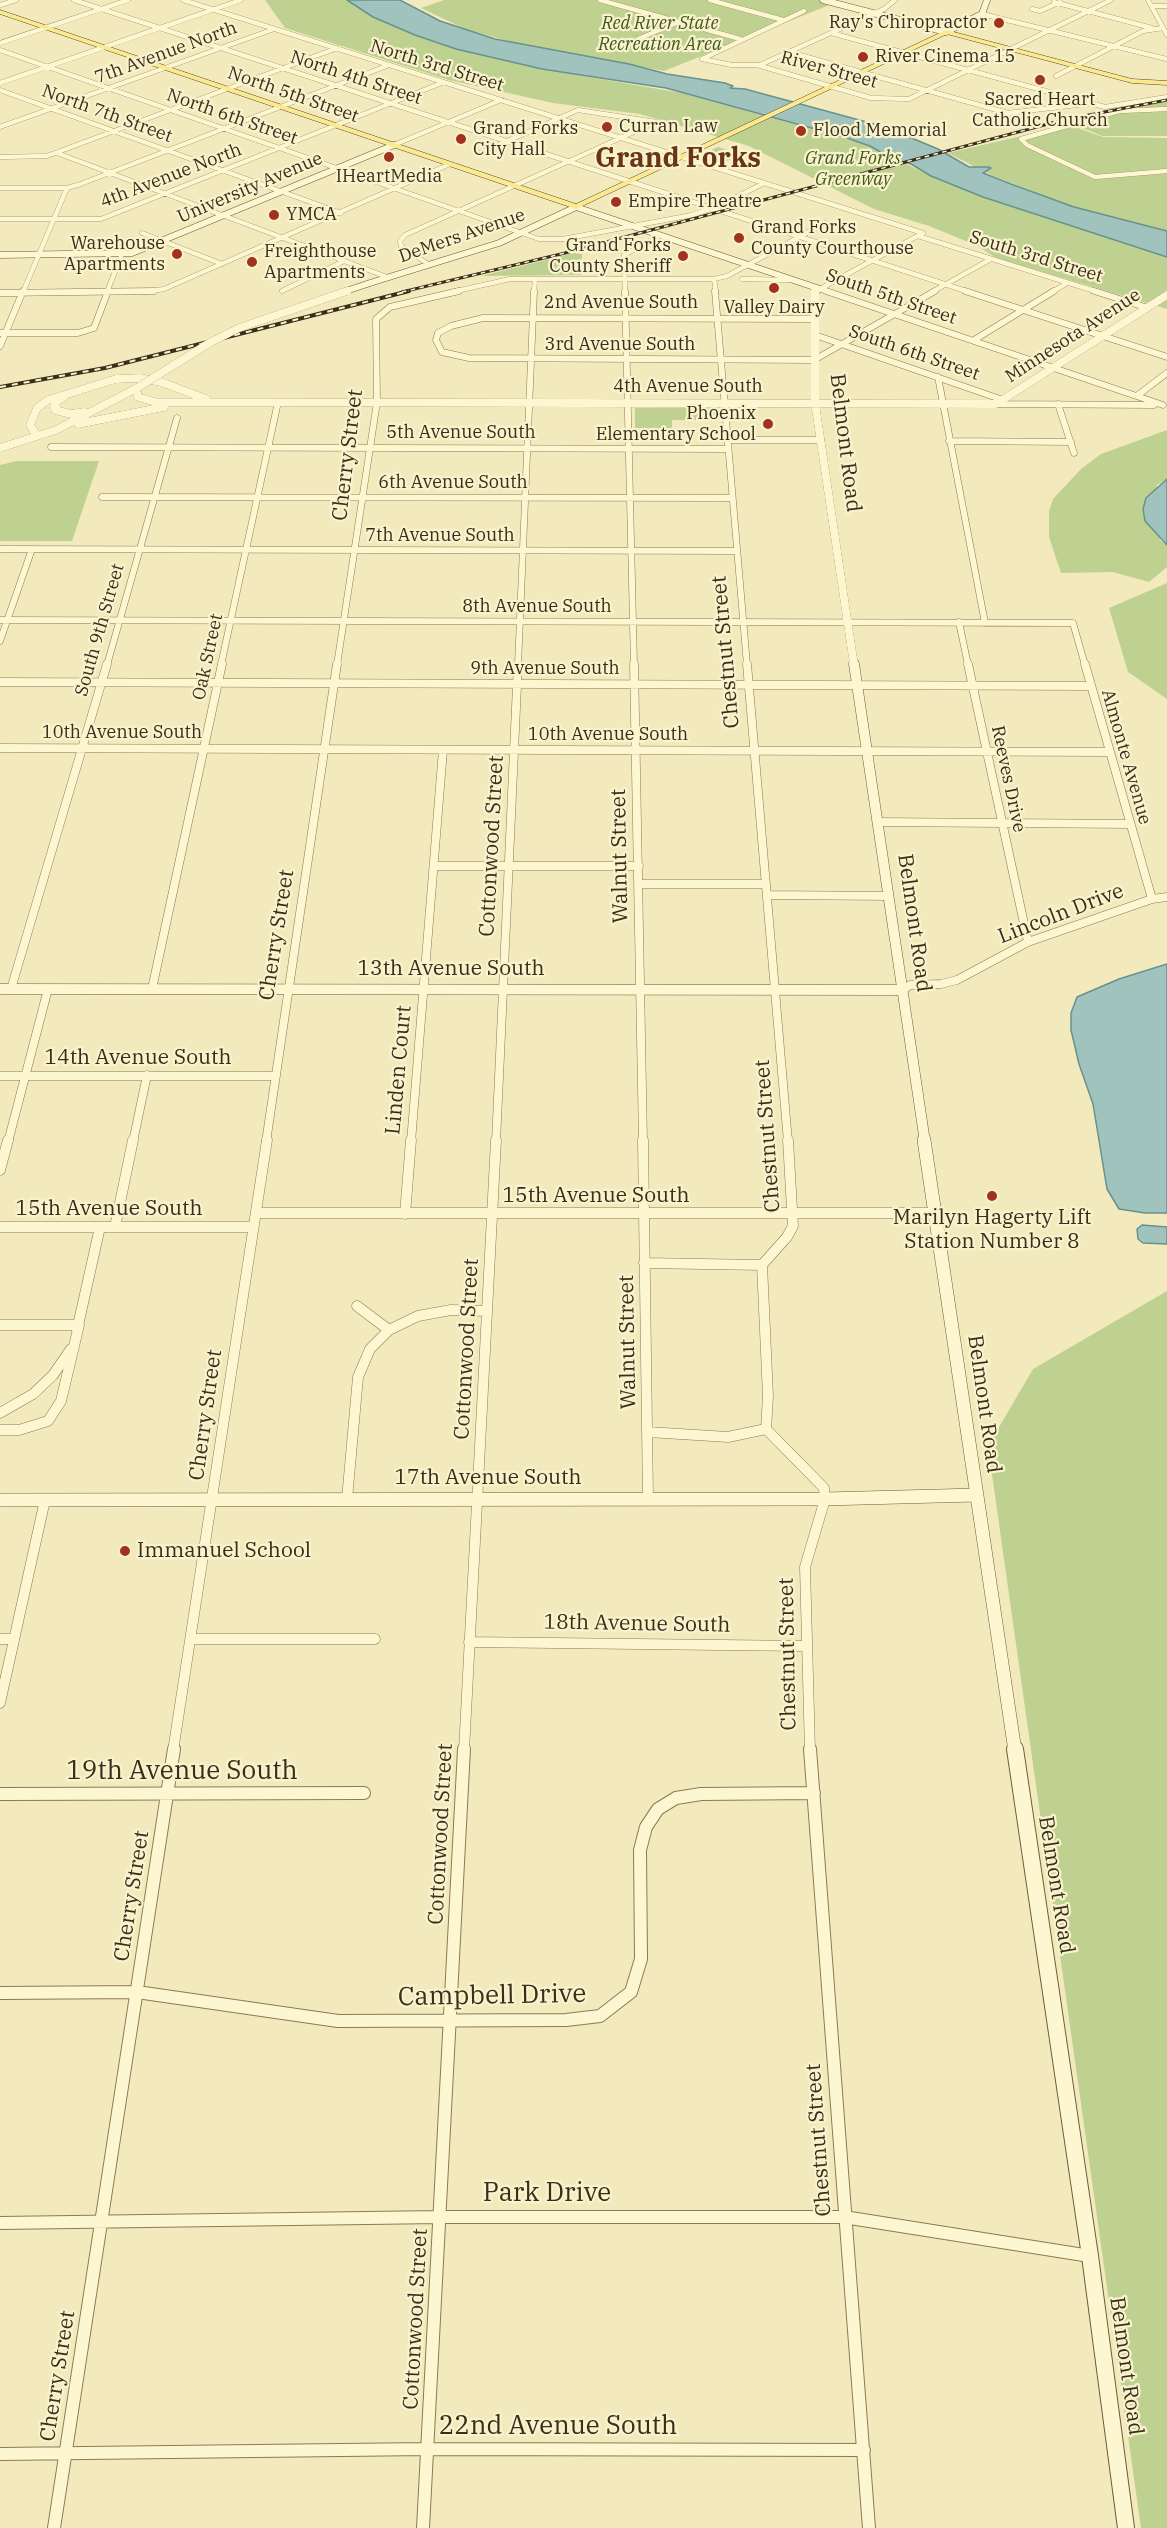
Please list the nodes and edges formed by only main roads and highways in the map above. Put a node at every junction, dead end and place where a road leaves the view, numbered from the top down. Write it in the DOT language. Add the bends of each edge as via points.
graph roads {
  1 [pos="0,12"];
  2 [pos="1167,83"];
  3 [pos="576,207"];
  1 -- 3 [label="main road, North 5th Street"];
  2 -- 3 [label="main road, DeMers Avenue" via="1137,82 946,32"];
}
